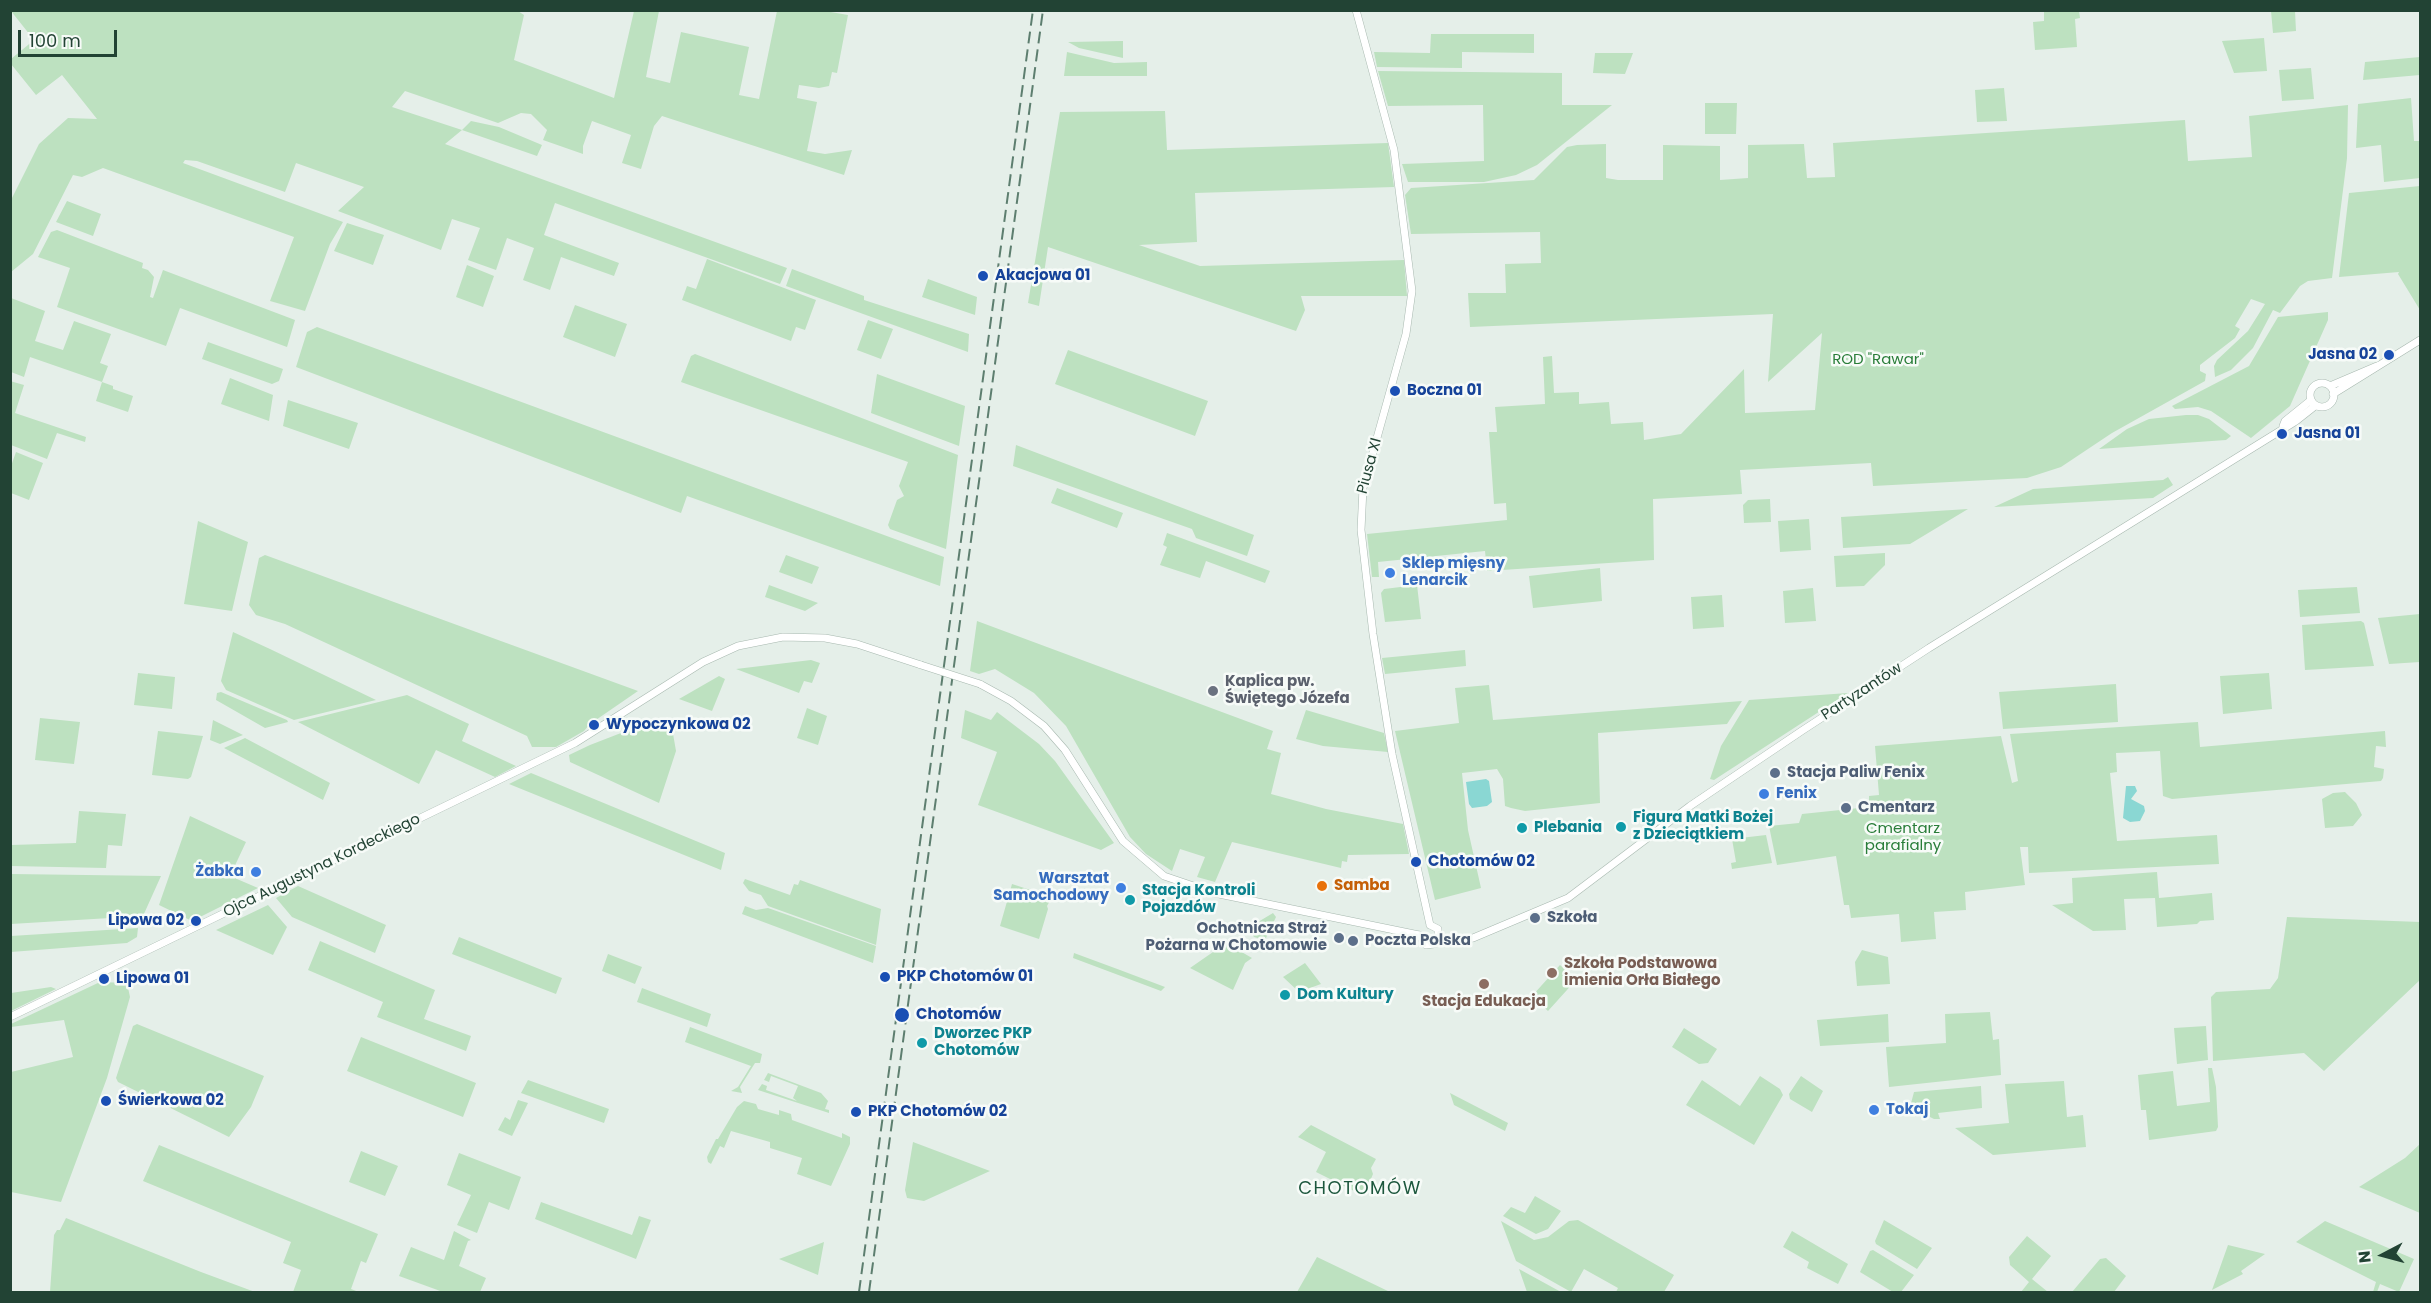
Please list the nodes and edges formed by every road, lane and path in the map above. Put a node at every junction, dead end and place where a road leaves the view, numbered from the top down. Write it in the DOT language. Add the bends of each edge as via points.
graph roads {
  1 [pos="1356,10"];
  2 [pos="2421,340"];
  3 [pos="2380,365"];
  4 [pos="2330,386"];
  5 [pos="2333,394"];
  6 [pos="2313,403"];
  7 [pos="1430,925"];
  8 [pos="1419,935"];
  9 [pos="1438,939"];
  10 [pos="10,1017"];
  1 -- 7 [label="street, Piusa XI" via="1394,150 1412,291 1406,334 1363,488 1361,530 1392,754"];
  2 -- 3 [label="street"];
  3 -- 4 [label="street"];
  3 -- 5 [label="street"];
  4 -- 5 [label="street"];
  4 -- 6 [label="street" via="2315,385 2310,390"];
  5 -- 6 [label="street" via="2323,407"];
  6 -- 9 [label="street, Partyzantów" via="2283,426 1803,730 1690,806 1568,897 1473,938 1451,942"];
  7 -- 8 [label="street" via="1423,927"];
  7 -- 9 [label="street" via="1438,929"];
  8 -- 9 [label="street" via="1426,945"];
  8 -- 10 [label="street, Ojca Augustyna Kordeckiego, bridge" via="1190,886 1164,876 1123,841 1065,750 1044,726 1006,697 980,684 833,639 795,636 738,646 712,657 542,760"];
}
